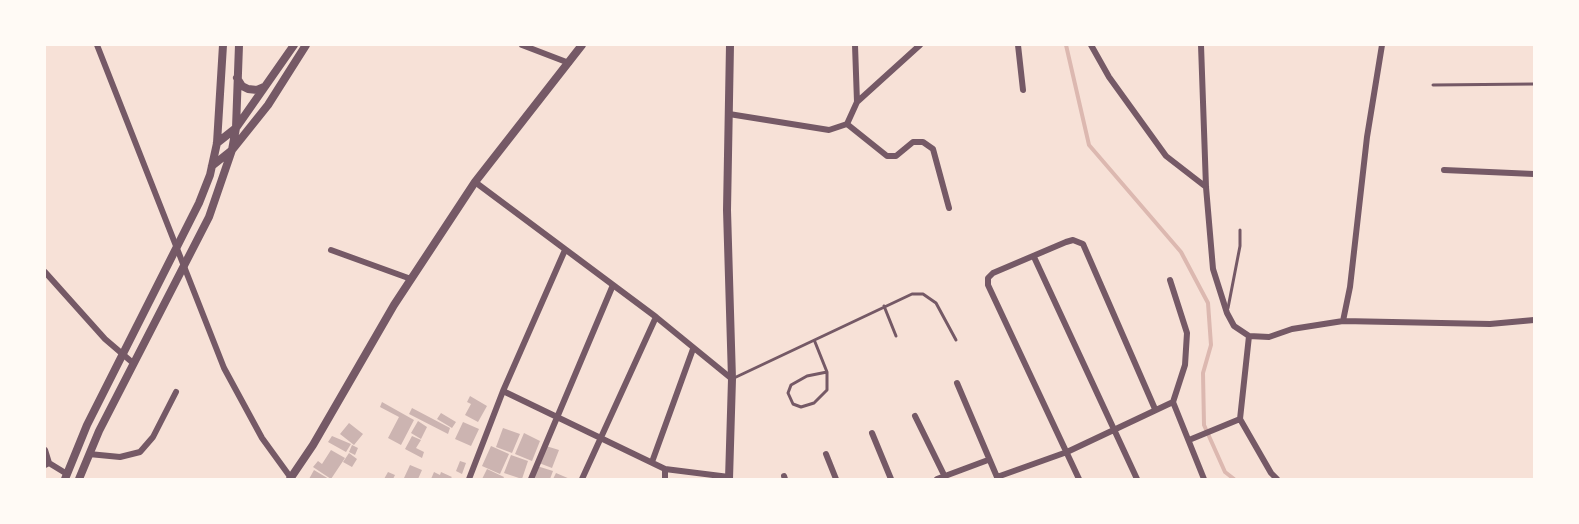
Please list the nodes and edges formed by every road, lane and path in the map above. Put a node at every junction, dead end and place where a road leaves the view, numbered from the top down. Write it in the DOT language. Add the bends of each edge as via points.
graph roads {
  1 [pos="97,45"];
  2 [pos="223,45"];
  3 [pos="239,45"];
  4 [pos="294,45"];
  5 [pos="306,45"];
  6 [pos="522,45"];
  7 [pos="582,45"];
  8 [pos="730,45"];
  9 [pos="855,45"];
  10 [pos="920,45"];
  11 [pos="1018,45"];
  12 [pos="1091,45"];
  13 [pos="1201,45"];
  14 [pos="1382,45"];
  15 [pos="568,63"];
  16 [pos="237,78"];
  17 [pos="270,82"];
  18 [pos="1534,84"];
  19 [pos="1433,85"];
  20 [pos="1023,90"];
  21 [pos="856,102"];
  22 [pos="729,114"];
  23 [pos="847,124"];
  24 [pos="236,128"];
  25 [pos="217,143"];
  26 [pos="232,150"];
  27 [pos="212,166"];
  28 [pos="1444,170"];
  29 [pos="1534,174"];
  30 [pos="475,182"];
  31 [pos="1206,187"];
  32 [pos="949,208"];
  33 [pos="1240,230"];
  34 [pos="176,245"];
  35 [pos="331,250"];
  36 [pos="565,250"];
  37 [pos="1034,257"];
  38 [pos="183,266"];
  39 [pos="45,272"];
  40 [pos="411,279"];
  41 [pos="1170,280"];
  42 [pos="613,285"];
  43 [pos="884,306"];
  44 [pos="1227,313"];
  45 [pos="656,317"];
  46 [pos="1534,320"];
  47 [pos="1342,321"];
  48 [pos="896,336"];
  49 [pos="1249,336"];
  50 [pos="956,340"];
  51 [pos="815,342"];
  52 [pos="693,350"];
  53 [pos="122,354"];
  54 [pos="133,363"];
  55 [pos="827,372"];
  56 [pos="732,379"];
  57 [pos="957,383"];
  58 [pos="503,391"];
  59 [pos="176,392"];
  60 [pos="1173,402"];
  61 [pos="1155,409"];
  62 [pos="557,416"];
  63 [pos="915,417"];
  64 [pos="1240,419"];
  65 [pos="1114,429"];
  66 [pos="872,433"];
  67 [pos="601,436"];
  68 [pos="1189,440"];
  69 [pos="45,450"];
  70 [pos="1066,452"];
  71 [pos="89,454"];
  72 [pos="826,454"];
  73 [pos="988,460"];
  74 [pos="651,462"];
  75 [pos="47,464"];
  76 [pos="665,469"];
  77 [pos="66,477"];
  78 [pos="1011,477"];
  79 [pos="290,478"];
  80 [pos="729,478"];
  81 [pos="942,478"];
  82 [pos="79,479"];
  83 [pos="469,479"];
  84 [pos="531,479"];
  85 [pos="582,479"];
  86 [pos="665,479"];
  87 [pos="836,479"];
  88 [pos="891,479"];
  89 [pos="1079,479"];
  90 [pos="1137,479"];
  91 [pos="1204,479"];
  92 [pos="1277,479"];
  1 -- 34 [label="street"];
  2 -- 25 [label="street"];
  3 -- 16 [label="street"];
  4 -- 17 [label="street"];
  5 -- 26 [label="street" via="268,105"];
  6 -- 15 [label="street"];
  7 -- 15 [label="street"];
  8 -- 22 [label="street"];
  9 -- 21 [label="street"];
  10 -- 21 [label="street"];
  11 -- 20 [label="street"];
  12 -- 31 [label="street" via="1109,77 1166,156"];
  13 -- 31 [label="street"];
  14 -- 47 [label="street"];
  15 -- 30 [label="street"];
  16 -- 17 [label="street" via="248,89 257,90"];
  16 -- 24 [label="street"];
  17 -- 24 [label="street"];
  18 -- 19 [label="lane"];
  21 -- 23 [label="street"];
  22 -- 23 [label="street" via="829,130"];
  22 -- 56 [label="street" via="727,210"];
  23 -- 32 [label="street" via="887,156 896,156 913,142 923,142 933,149"];
  24 -- 25 [label="street"];
  24 -- 26 [label="street"];
  25 -- 27 [label="street"];
  26 -- 27 [label="street"];
  26 -- 38 [label="street" via="209,217"];
  27 -- 34 [label="street" via="199,203"];
  28 -- 29 [label="street"];
  30 -- 36 [label="street"];
  30 -- 40 [label="street"];
  31 -- 44 [label="street" via="1213,269"];
  33 -- 44 [label="lane"];
  34 -- 38 [label="street"];
  34 -- 53 [label="street"];
  35 -- 40 [label="street"];
  36 -- 42 [label="street"];
  36 -- 58 [label="street"];
  37 -- 61 [label="street" via="1073,240 1083,244"];
  37 -- 65 [label="street"];
  37 -- 70 [label="street" via="993,273 988,285"];
  38 -- 54 [label="street"];
  38 -- 79 [label="street" via="224,368 262,438"];
  39 -- 53 [label="street"];
  40 -- 79 [label="street"];
  41 -- 60 [label="street" via="1187,333 1185,365"];
  42 -- 45 [label="street"];
  42 -- 62 [label="street"];
  43 -- 48 [label="lane"];
  43 -- 50 [label="lane" via="904,296 923,294 936,303"];
  43 -- 51 [label="lane"];
  44 -- 49 [label="street" via="1234,326"];
  45 -- 52 [label="street"];
  45 -- 67 [label="street"];
  46 -- 47 [label="street" via="1490,324"];
  47 -- 49 [label="street" via="1292,328 1269,337"];
  49 -- 64 [label="street"];
  51 -- 55 [label="lane"];
  51 -- 56 [label="lane"];
  52 -- 56 [label="street"];
  52 -- 74 [label="street"];
  53 -- 54 [label="street"];
  53 -- 77 [label="street"];
  54 -- 71 [label="street"];
  55 -- 55 [label="lane" via="824,395 801,407 793,404 788,393 791,385 807,376"];
  56 -- 80 [label="street"];
  57 -- 73 [label="street"];
  58 -- 62 [label="street"];
  58 -- 83 [label="street"];
  59 -- 71 [label="street" via="153,437 140,452 120,457"];
  60 -- 61 [label="street"];
  60 -- 68 [label="street"];
  61 -- 65 [label="street"];
  62 -- 67 [label="street"];
  62 -- 84 [label="street"];
  63 -- 81 [label="street"];
  64 -- 68 [label="street"];
  64 -- 92 [label="street"];
  65 -- 70 [label="street"];
  65 -- 90 [label="street"];
  66 -- 88 [label="street"];
  67 -- 74 [label="street"];
  67 -- 85 [label="street"];
  68 -- 91 [label="street"];
  69 -- 75 [label="street"];
  70 -- 78 [label="street"];
  70 -- 89 [label="street"];
  71 -- 82 [label="street"];
  72 -- 87 [label="street"];
  73 -- 78 [label="street" via="997,477"];
  73 -- 81 [label="street"];
  74 -- 76 [label="street"];
  75 -- 77 [label="street"];
  76 -- 80 [label="street"];
  76 -- 86 [label="street"];
}
